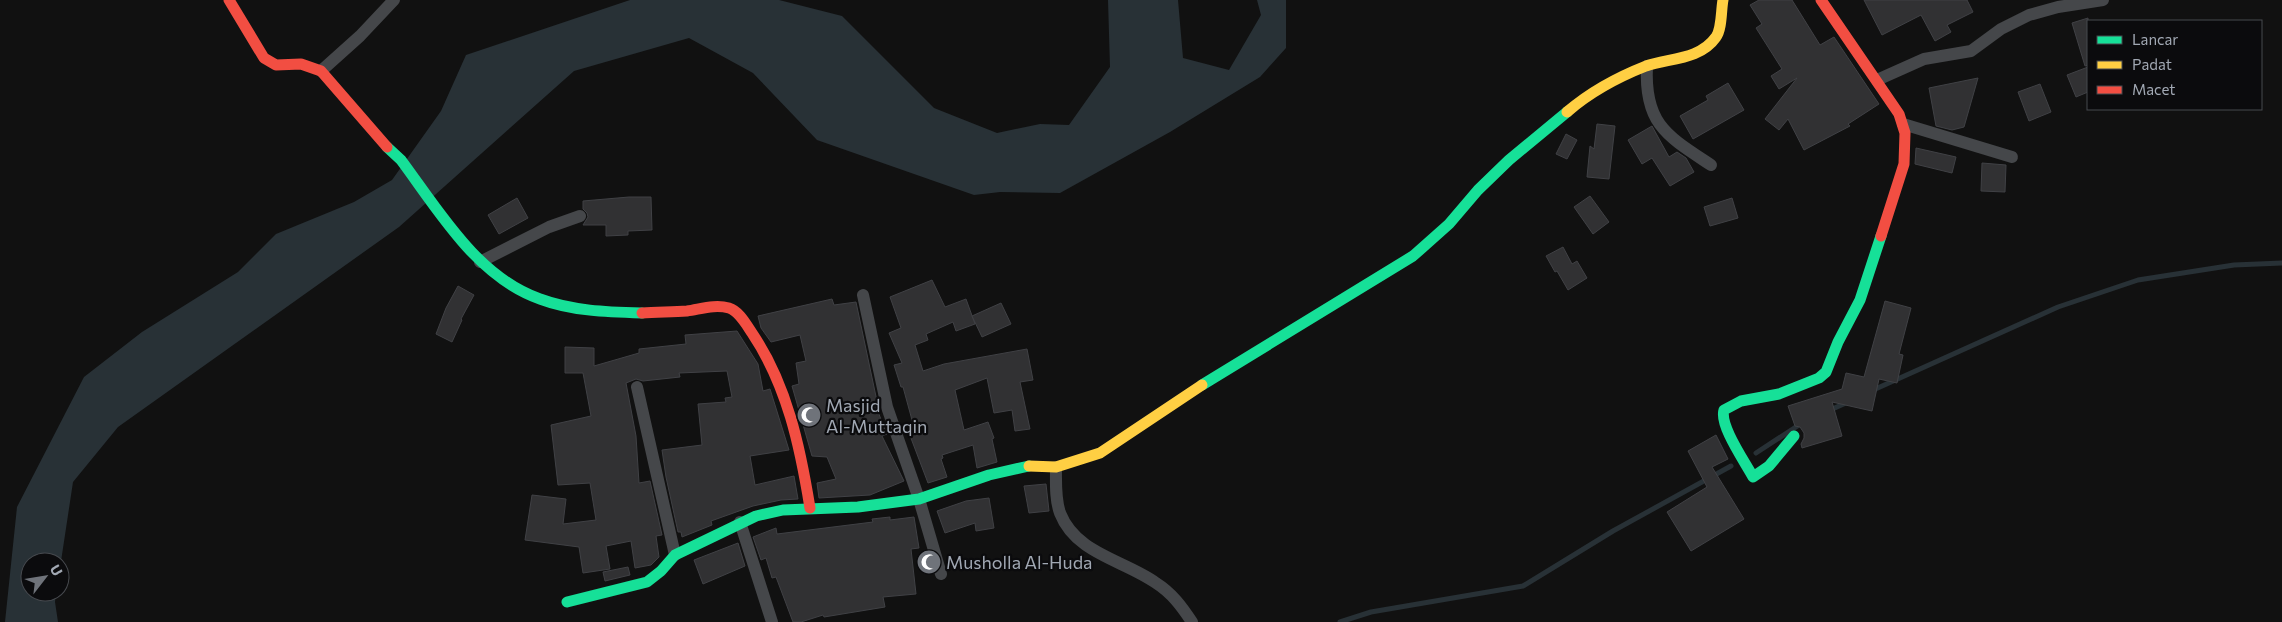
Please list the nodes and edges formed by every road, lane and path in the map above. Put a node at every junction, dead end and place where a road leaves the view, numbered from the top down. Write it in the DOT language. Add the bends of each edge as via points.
graph roads {
  1 [pos="229,0"];
  2 [pos="394,0"];
  3 [pos="1723,0"];
  4 [pos="1821,0"];
  5 [pos="2103,0"];
  6 [pos="1647,66"];
  7 [pos="321,71"];
  8 [pos="1877,80"];
  9 [pos="1903,124"];
  10 [pos="2012,157"];
  11 [pos="1711,165"];
  12 [pos="580,216"];
  13 [pos="480,262"];
  14 [pos="863,295"];
  15 [pos="637,387"];
  16 [pos="1794,436"];
  17 [pos="1056,467"];
  18 [pos="919,499"];
  19 [pos="810,508"];
  20 [pos="740,522"];
  21 [pos="675,555"];
  22 [pos="941,574"];
  23 [pos="567,602"];
  24 [pos="772,622"];
  25 [pos="1192,622"];
  1 -- 7 [label="street" via="268,60 276,65 302,64"];
  2 -- 7 [label="street"];
  3 -- 6 [label="street" via="1717,36 1710,44 1689,56"];
  4 -- 8 [label="street"];
  5 -- 8 [label="street" via="2029,15 1971,50 1924,59"];
  6 -- 11 [label="street" via="1647,100 1659,124 1673,140"];
  6 -- 17 [label="street" via="1603,87 1556,119 1509,160 1449,224 1413,256 1211,379 1113,446 1085,459"];
  7 -- 13 [label="street" via="401,160"];
  8 -- 9 [label="street"];
  9 -- 10 [label="street"];
  9 -- 16 [label="street" via="1904,164 1894,199 1860,300 1826,372 1779,394 1732,404 1722,416 1724,426 1753,477 1758,476"];
  12 -- 13 [label="street" via="549,227"];
  13 -- 19 [label="street" via="522,292 584,309 682,312 720,307 733,310 751,332 781,389 796,430"];
  14 -- 18 [label="street" via="887,407"];
  15 -- 21 [label="street"];
  17 -- 18 [label="street" via="1030,466 1012,470"];
  17 -- 25 [label="street" via="1060,512 1073,534 1083,544 1156,583 1174,597"];
  18 -- 19 [label="street" via="858,507"];
  18 -- 22 [label="street"];
  19 -- 20 [label="street" via="783,510"];
  20 -- 21 [label="street"];
  20 -- 24 [label="street"];
  21 -- 23 [label="street" via="647,582"];
}
